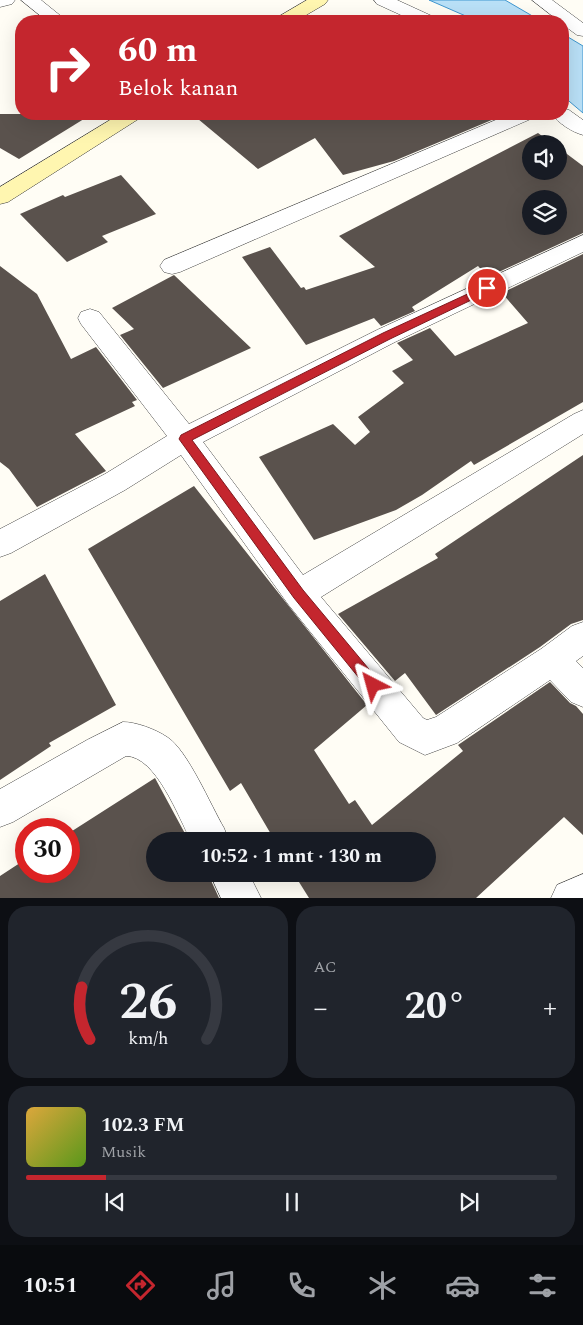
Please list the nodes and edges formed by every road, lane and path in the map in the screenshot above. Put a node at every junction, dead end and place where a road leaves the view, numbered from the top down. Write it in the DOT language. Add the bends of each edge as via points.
graph roads {
  1 [pos="6,0"];
  2 [pos="30,0"];
  3 [pos="319,0"];
  4 [pos="383,0"];
  5 [pos="541,0"];
  6 [pos="0,2"];
  7 [pos="50,15"];
  8 [pos="294,15"];
  9 [pos="415,15"];
  10 [pos="561,15"];
  11 [pos="569,21"];
  12 [pos="583,31"];
  13 [pos="569,119"];
  14 [pos="123,120"];
  15 [pos="512,120"];
  16 [pos="583,129"];
  17 [pos="0,197"];
  18 [pos="583,243"];
  19 [pos="172,266"];
  20 [pos="90,318"];
  21 [pos="583,421"];
  22 [pos="185,439"];
  23 [pos="1,541"];
  24 [pos="299,594"];
  25 [pos="583,637"];
  26 [pos="552,660"];
  27 [pos="583,691"];
  28 [pos="0,809"];
  29 [pos="206,832"];
  30 [pos="233,882"];
  31 [pos="583,893"];
  32 [pos="242,898"];
  33 [pos="570,898"];
  1 -- 6 [label="street"];
  2 -- 7 [label="street"];
  3 -- 8 [label="main road"];
  4 -- 9 [label="street"];
  5 -- 10 [label="street"];
  11 -- 12 [label="street"];
  13 -- 16 [label="street"];
  14 -- 17 [label="main road"];
  15 -- 19 [label="street"];
  18 -- 22 [label="street" via="386,336"];
  20 -- 22 [label="street"];
  21 -- 24 [label="street"];
  22 -- 23 [label="street" via="116,482"];
  22 -- 24 [label="street"];
  24 -- 26 [label="street" via="410,730 425,738 445,731"];
  25 -- 26 [label="street"];
  26 -- 27 [label="street"];
  28 -- 29 [label="street" via="123,739 132,739 155,750 169,764"];
  30 -- 32 [label="street"];
  31 -- 33 [label="street"];
}
